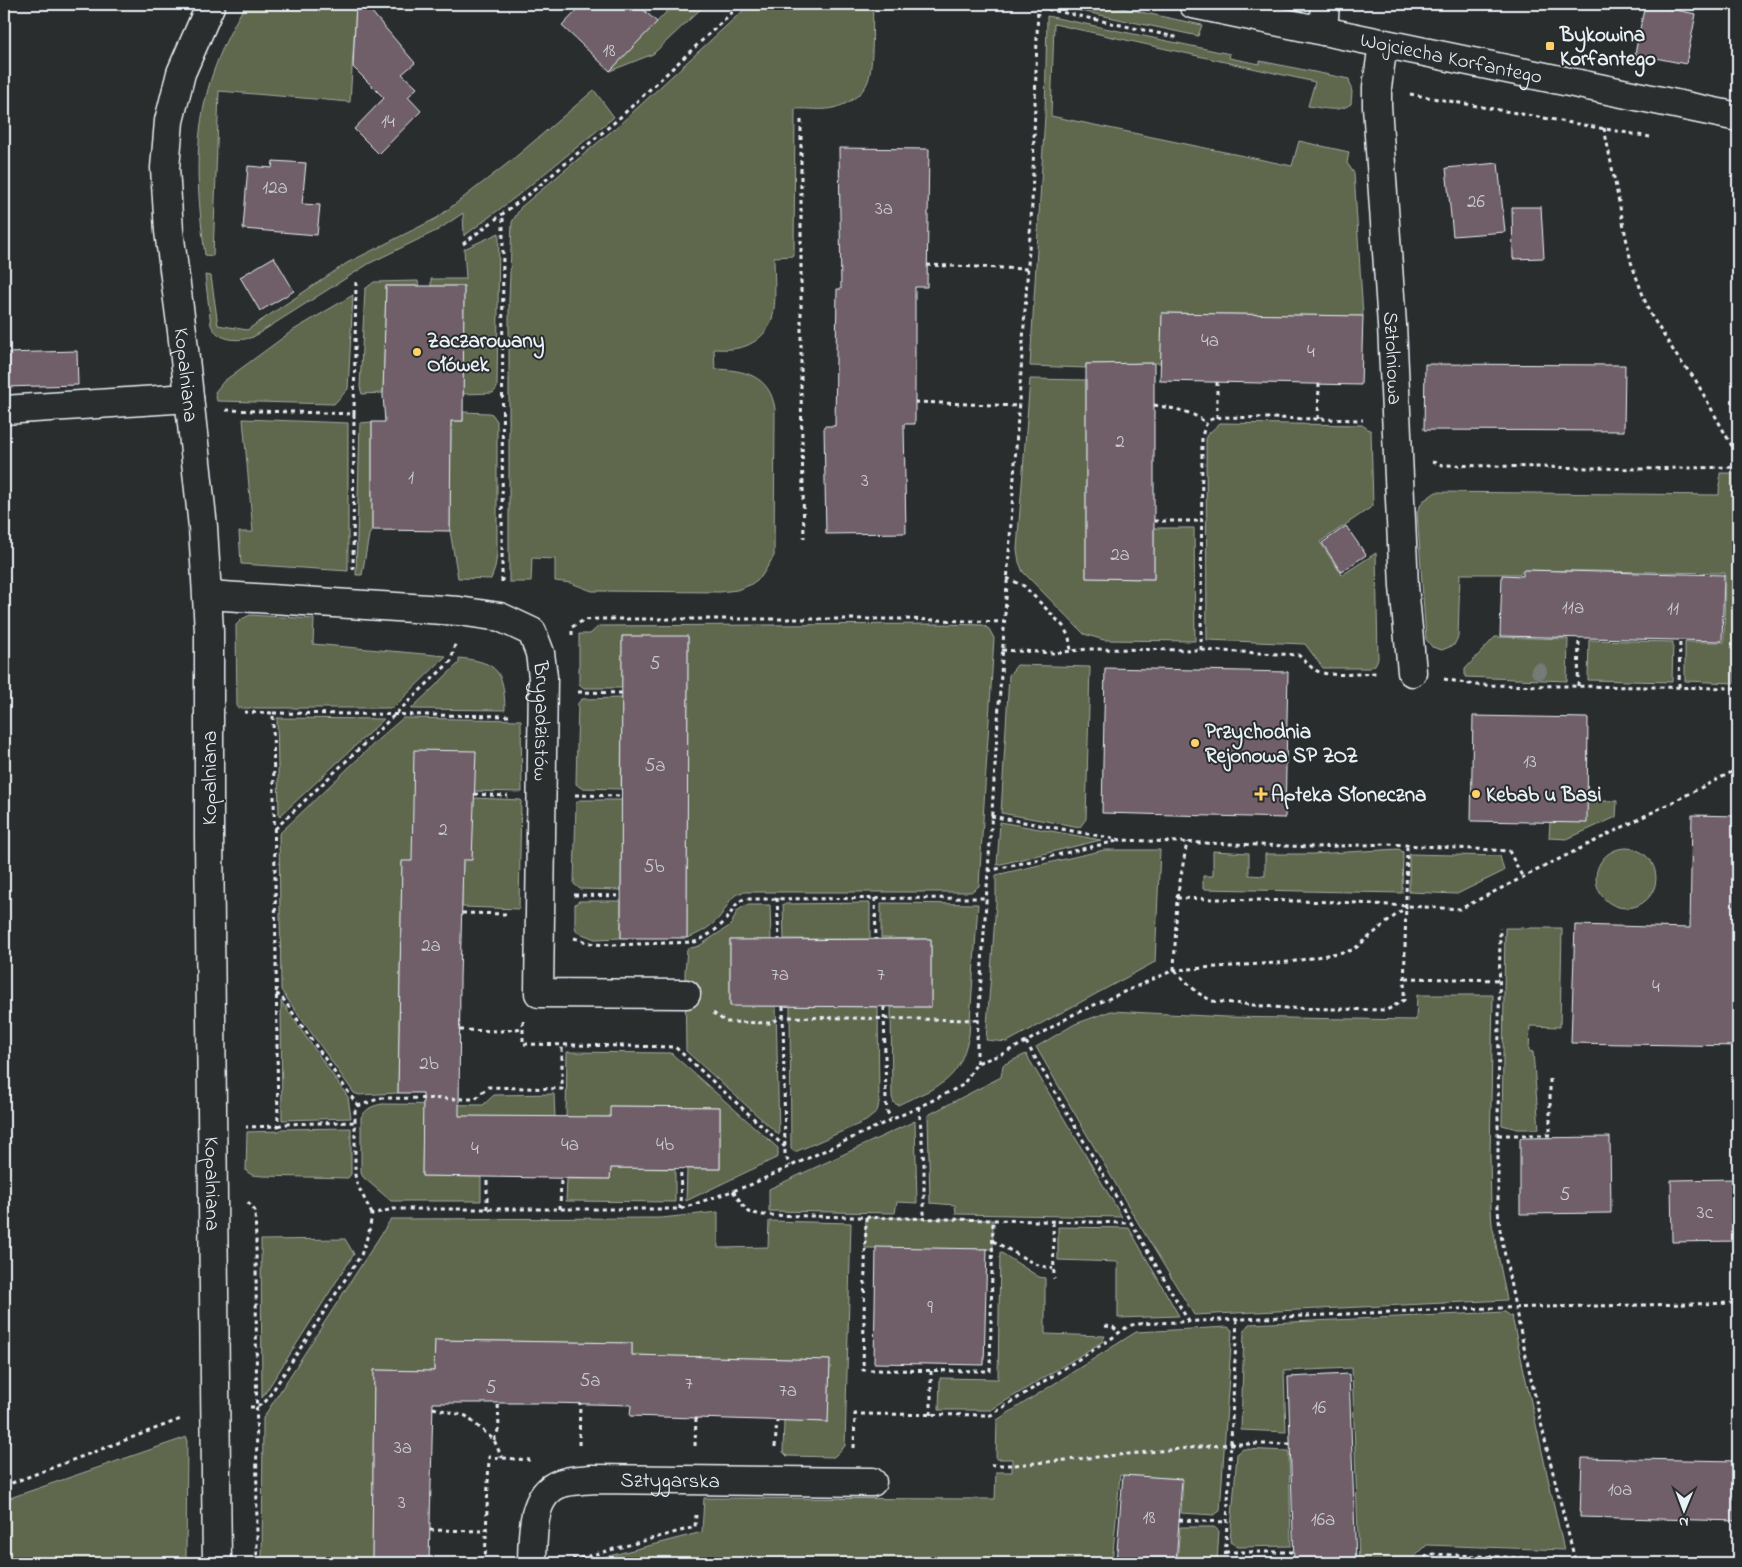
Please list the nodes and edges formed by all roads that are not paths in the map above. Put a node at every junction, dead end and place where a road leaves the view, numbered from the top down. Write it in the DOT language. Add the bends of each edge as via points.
graph roads {
  1 [pos="211,4"];
  2 [pos="1193,4"];
  3 [pos="1325,4"];
  4 [pos="1323,31"];
  5 [pos="1383,44"];
  6 [pos="1738,117"];
  7 [pos="190,404"];
  8 [pos="4,410"];
  9 [pos="208,595"];
  10 [pos="1412,672"];
  11 [pos="686,994"];
  12 [pos="872,1482"];
  13 [pos="217,1563"];
  14 [pos="532,1563"];
  1 -- 7 [label="street, Kopalniana" via="181,73 164,168"];
  2 -- 4 [label="street, Wojciecha Korfantego"];
  3 -- 4 [label="street"];
  4 -- 5 [label="street, Wojciecha Korfantego"];
  5 -- 6 [label="street, Wojciecha Korfantego"];
  5 -- 10 [label="street, Sztolniowa" via="1376,87"];
  7 -- 8 [label="street"];
  7 -- 9 [label="street, Kopalniana"];
  9 -- 11 [label="street, Brygadzistów" via="459,611 500,618 532,632 544,677 539,993"];
  9 -- 13 [label="street, Kopalniana"];
  12 -- 14 [label="street, Sztygarska" via="593,1479 564,1482 546,1491 538,1507 533,1529"];
}
